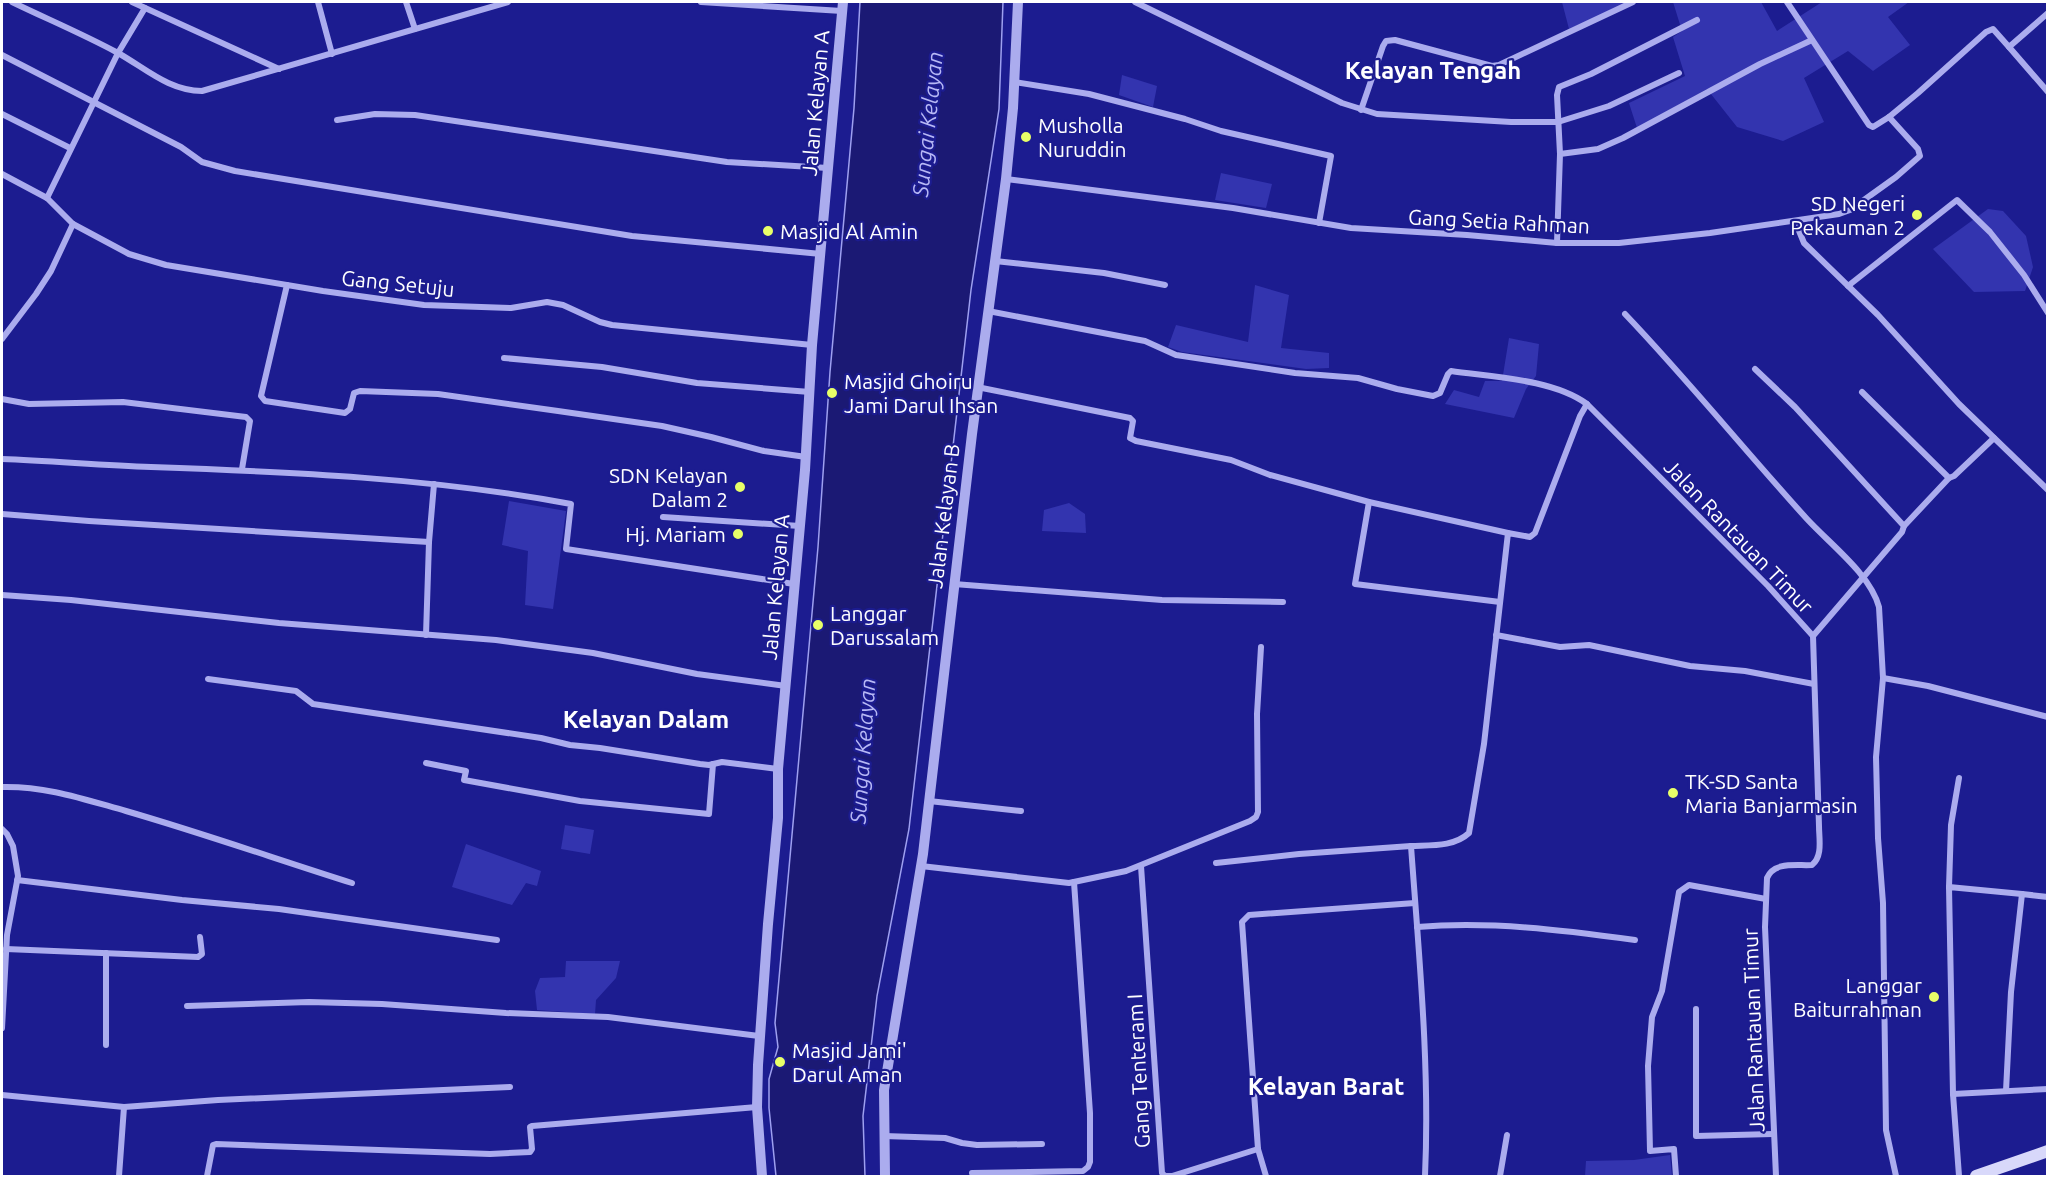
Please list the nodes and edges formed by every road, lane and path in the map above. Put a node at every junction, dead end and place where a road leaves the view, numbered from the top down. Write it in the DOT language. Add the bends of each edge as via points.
graph roads {
  1 [pos="12,2"];
  2 [pos="132,2"];
  3 [pos="318,2"];
  4 [pos="406,2"];
  5 [pos="508,2"];
  6 [pos="701,2"];
  7 [pos="1018,2"];
  8 [pos="1135,2"];
  9 [pos="1633,2"];
  10 [pos="1787,2"];
  11 [pos="843,6"];
  12 [pos="145,8"];
  13 [pos="2048,13"];
  14 [pos="1697,20"];
  15 [pos="415,29"];
  16 [pos="1812,40"];
  17 [pos="2009,47"];
  18 [pos="118,53"];
  19 [pos="332,54"];
  20 [pos="2,56"];
  21 [pos="280,69"];
  22 [pos="1679,73"];
  23 [pos="1014,82"];
  24 [pos="2048,92"];
  25 [pos="94,103"];
  26 [pos="1361,110"];
  27 [pos="2,114"];
  28 [pos="1889,117"];
  29 [pos="337,120"];
  30 [pos="1558,122"];
  31 [pos="70,148"];
  32 [pos="1560,154"];
  33 [pos="829,169"];
  34 [pos="2,174"];
  35 [pos="1006,179"];
  36 [pos="47,198"];
  37 [pos="1795,221"];
  38 [pos="1319,223"];
  39 [pos="73,224"];
  40 [pos="1557,243"];
  41 [pos="821,254"];
  42 [pos="995,261"];
  43 [pos="287,285"];
  44 [pos="1165,285"];
  45 [pos="1848,286"];
  46 [pos="987,311"];
  47 [pos="2048,313"];
  48 [pos="1625,314"];
  49 [pos="2,339"];
  50 [pos="812,345"];
  51 [pos="504,358"];
  52 [pos="1755,369"];
  53 [pos="977,387"];
  54 [pos="810,392"];
  55 [pos="1862,392"];
  56 [pos="2,399"];
  57 [pos="1587,404"];
  58 [pos="1994,438"];
  59 [pos="806,457"];
  60 [pos="2,459"];
  61 [pos="242,469"];
  62 [pos="1949,478"];
  63 [pos="434,484"];
  64 [pos="2048,490"];
  65 [pos="1369,502"];
  66 [pos="2,514"];
  67 [pos="663,517"];
  68 [pos="800,526"];
  69 [pos="1904,526"];
  70 [pos="1508,533"];
  71 [pos="429,542"];
  72 [pos="1863,577"];
  73 [pos="794,584"];
  74 [pos="954,584"];
  75 [pos="2,595"];
  76 [pos="1500,602"];
  77 [pos="1284,603"];
  78 [pos="1496,634"];
  79 [pos="426,635"];
  80 [pos="1813,636"];
  81 [pos="1261,646"];
  82 [pos="1883,678"];
  83 [pos="208,679"];
  84 [pos="1814,684"];
  85 [pos="786,686"];
  86 [pos="2048,717"];
  87 [pos="426,762"];
  88 [pos="713,764"];
  89 [pos="778,769"];
  90 [pos="1959,778"];
  91 [pos="2,787"];
  92 [pos="928,801"];
  93 [pos="1021,811"];
  94 [pos="2,829"];
  95 [pos="1411,846"];
  96 [pos="1216,863"];
  97 [pos="921,866"];
  98 [pos="1141,866"];
  99 [pos="17,880"];
  100 [pos="352,882"];
  101 [pos="1074,882"];
  102 [pos="1949,887"];
  103 [pos="2022,894"];
  104 [pos="2048,897"];
  105 [pos="1766,899"];
  106 [pos="1415,903"];
  107 [pos="1417,927"];
  108 [pos="4,935"];
  109 [pos="200,937"];
  110 [pos="497,940"];
  111 [pos="1635,940"];
  112 [pos="6,949"];
  113 [pos="106,953"];
  114 [pos="187,1006"];
  115 [pos="1696,1009"];
  116 [pos="2,1028"];
  117 [pos="759,1036"];
  118 [pos="106,1045"];
  119 [pos="510,1087"];
  120 [pos="2048,1089"];
  121 [pos="2006,1091"];
  122 [pos="1953,1094"];
  123 [pos="2,1095"];
  124 [pos="124,1107"];
  125 [pos="757,1107"];
  126 [pos="1773,1134"];
  127 [pos="1507,1135"];
  128 [pos="884,1136"];
  129 [pos="1042,1144"];
  130 [pos="1258,1149"];
  131 [pos="2048,1151"];
  132 [pos="972,1173"];
  133 [pos="118,1176"];
  134 [pos="207,1176"];
  135 [pos="760,1176"];
  136 [pos="885,1176"];
  137 [pos="1266,1176"];
  138 [pos="1425,1176"];
  139 [pos="1500,1176"];
  140 [pos="1676,1176"];
  141 [pos="1776,1176"];
  142 [pos="1896,1176"];
  143 [pos="1959,1176"];
  144 [pos="1976,1176"];
  1 -- 18 [label="street"];
  2 -- 12 [label="street"];
  3 -- 19 [label="street"];
  4 -- 15 [label="street"];
  5 -- 15 [label="street"];
  6 -- 11 [label="street"];
  7 -- 23 [label="street, Jalan Kelayan B"];
  8 -- 26 [label="street"];
  9 -- 26 [label="street" via="1499,65 1386,41"];
  10 -- 16 [label="street"];
  11 -- 33 [label="street, Jalan Kelayan A"];
  12 -- 18 [label="street"];
  12 -- 21 [label="street"];
  13 -- 17 [label="street"];
  14 -- 30 [label="street" via="1560,86"];
  15 -- 19 [label="street"];
  16 -- 28 [label="street" via="1869,125 1876,126"];
  16 -- 32 [label="street" via="1623,138 1598,149"];
  17 -- 24 [label="street"];
  17 -- 28 [label="street" via="1994,29 1990,30"];
  18 -- 21 [label="street" via="166,83 193,91"];
  18 -- 25 [label="street"];
  19 -- 21 [label="street"];
  20 -- 25 [label="street"];
  22 -- 30 [label="street" via="1609,106"];
  23 -- 35 [label="street, Jalan Kelayan B"];
  23 -- 38 [label="street" via="1089,94 1250,139 1330,156"];
  25 -- 31 [label="street"];
  25 -- 41 [label="street" via="181,147 202,162 235,171 632,236"];
  26 -- 30 [label="street" via="1415,118"];
  27 -- 31 [label="street"];
  28 -- 37 [label="street, Gang Setia Rahman" via="1920,156 1850,210"];
  29 -- 33 [label="street" via="375,114 415,114 727,162"];
  30 -- 32 [label="street"];
  31 -- 36 [label="street"];
  32 -- 40 [label="street"];
  33 -- 41 [label="street, Jalan Kelayan A"];
  34 -- 36 [label="street, Gang Setuju"];
  35 -- 38 [label="street, Gang Setia Rahman" via="1221,206"];
  35 -- 42 [label="street, Jalan Kelayan B"];
  36 -- 39 [label="street, Gang Setuju"];
  37 -- 40 [label="street, Gang Setia Rahman" via="1630,242"];
  37 -- 45 [label="street" via="1804,243"];
  38 -- 40 [label="street, Gang Setia Rahman"];
  39 -- 43 [label="street, Gang Setuju" via="129,254 166,265"];
  39 -- 49 [label="street" via="46,279"];
  41 -- 50 [label="street, Jalan Kelayan A"];
  42 -- 44 [label="street" via="1104,273"];
  42 -- 46 [label="street, Jalan Kelayan B"];
  43 -- 50 [label="street, Gang Setuju" via="424,305 511,308 548,303 612,325"];
  43 -- 59 [label="street" via="261,396 265,401 345,413 354,393 360,390 438,394 662,426"];
  45 -- 47 [label="street" via="1957,200 1990,232"];
  45 -- 58 [label="street"];
  46 -- 53 [label="street, Jalan Kelayan B"];
  46 -- 57 [label="street, Jalan Rantauan Timur" via="1145,341 1176,355 1358,378 1433,396 1440,393 1451,371 1550,387"];
  48 -- 72 [label="street"];
  50 -- 54 [label="street, Jalan Kelayan A"];
  51 -- 54 [label="street" via="602,367 697,383"];
  52 -- 69 [label="street"];
  53 -- 65 [label="street" via="1130,418 1133,441 1231,460"];
  53 -- 74 [label="street, Jalan Kelayan B"];
  54 -- 59 [label="street, Jalan Kelayan A"];
  55 -- 62 [label="street"];
  56 -- 61 [label="street" via="29,404 123,402 246,417 250,421"];
  57 -- 70 [label="street" via="1535,533 1530,537"];
  57 -- 80 [label="street, Jalan Rantauan Timur"];
  58 -- 62 [label="street"];
  58 -- 64 [label="street"];
  59 -- 68 [label="street, Jalan Kelayan A"];
  60 -- 61 [label="street"];
  61 -- 63 [label="street"];
  62 -- 69 [label="street"];
  63 -- 71 [label="street"];
  63 -- 73 [label="street" via="571,504 566,549"];
  65 -- 70 [label="street"];
  65 -- 76 [label="street" via="1355,584"];
  66 -- 71 [label="street"];
  67 -- 68 [label="street"];
  68 -- 73 [label="street, Jalan Kelayan A"];
  69 -- 72 [label="street"];
  70 -- 76 [label="street"];
  71 -- 79 [label="street"];
  72 -- 80 [label="street"];
  72 -- 82 [label="street" via="1872,587 1879,607"];
  73 -- 85 [label="street, Jalan Kelayan A"];
  74 -- 77 [label="street" via="1162,600"];
  74 -- 92 [label="street, Jalan Kelayan B"];
  75 -- 79 [label="street"];
  76 -- 78 [label="street"];
  78 -- 84 [label="street" via="1560,647 1589,645 1690,666"];
  78 -- 95 [label="street" via="1482,761 1469,833 1453,843"];
  79 -- 85 [label="street" via="593,653 697,674"];
  80 -- 84 [label="street, Jalan Rantauan Timur"];
  81 -- 98 [label="street" via="1256,817"];
  82 -- 86 [label="street"];
  82 -- 142 [label="street" via="1876,757 1886,1130"];
  83 -- 88 [label="street" via="296,691 313,704"];
  84 -- 105 [label="street, Jalan Rantauan Timur" via="1820,854 1812,865 1778,866 1769,872"];
  85 -- 89 [label="street, Jalan Kelayan A"];
  87 -- 88 [label="street" via="466,771 464,780 546,796 709,814"];
  88 -- 89 [label="street"];
  89 -- 117 [label="street, Jalan Kelayan A" via="778,818"];
  90 -- 102 [label="street" via="1951,825"];
  91 -- 100 [label="street" via="39,788 75,796"];
  92 -- 93 [label="street"];
  92 -- 97 [label="street, Jalan Kelayan B"];
  94 -- 99 [label="street" via="13,846"];
  95 -- 96 [label="street"];
  95 -- 106 [label="street"];
  97 -- 101 [label="street"];
  97 -- 128 [label="street, Jalan Kelayan B" via="884,1090"];
  98 -- 101 [label="street"];
  98 -- 130 [label="street, Gang Tenteram I" via="1162,1173 1172,1176"];
  99 -- 108 [label="street"];
  99 -- 110 [label="street" via="279,909"];
  101 -- 132 [label="street" via="1090,1162 1083,1171"];
  102 -- 103 [label="street"];
  102 -- 122 [label="street"];
  103 -- 104 [label="street"];
  103 -- 121 [label="street" via="2011,992"];
  105 -- 126 [label="street, Jalan Rantauan Timur"];
  105 -- 140 [label="street" via="1689,885 1679,892 1662,991 1652,1017 1648,1066 1650,1151 1674,1149"];
  106 -- 107 [label="street"];
  106 -- 130 [label="street" via="1249,915 1242,922"];
  107 -- 111 [label="street" via="1510,925"];
  107 -- 138 [label="street" via="1427,1140"];
  108 -- 112 [label="street"];
  109 -- 113 [label="street" via="202,954 198,957"];
  112 -- 113 [label="street"];
  112 -- 116 [label="street"];
  113 -- 118 [label="street"];
  114 -- 117 [label="street" via="382,1004 608,1017"];
  115 -- 126 [label="street" via="1696,1136"];
  117 -- 125 [label="street, Jalan Kelayan A"];
  119 -- 124 [label="street"];
  120 -- 121 [label="street"];
  121 -- 122 [label="street"];
  122 -- 143 [label="street"];
  123 -- 124 [label="street"];
  124 -- 133 [label="street"];
  125 -- 134 [label="street" via="532,1126 530,1152 490,1154 216,1144"];
  125 -- 135 [label="street, Jalan Kelayan A"];
  126 -- 141 [label="street, Jalan Rantauan Timur"];
  127 -- 139 [label="street"];
  128 -- 129 [label="street" via="945,1138 977,1145"];
  128 -- 136 [label="street, Jalan Kelayan B"];
  130 -- 137 [label="street"];
  131 -- 144 [label="main road"];
}
